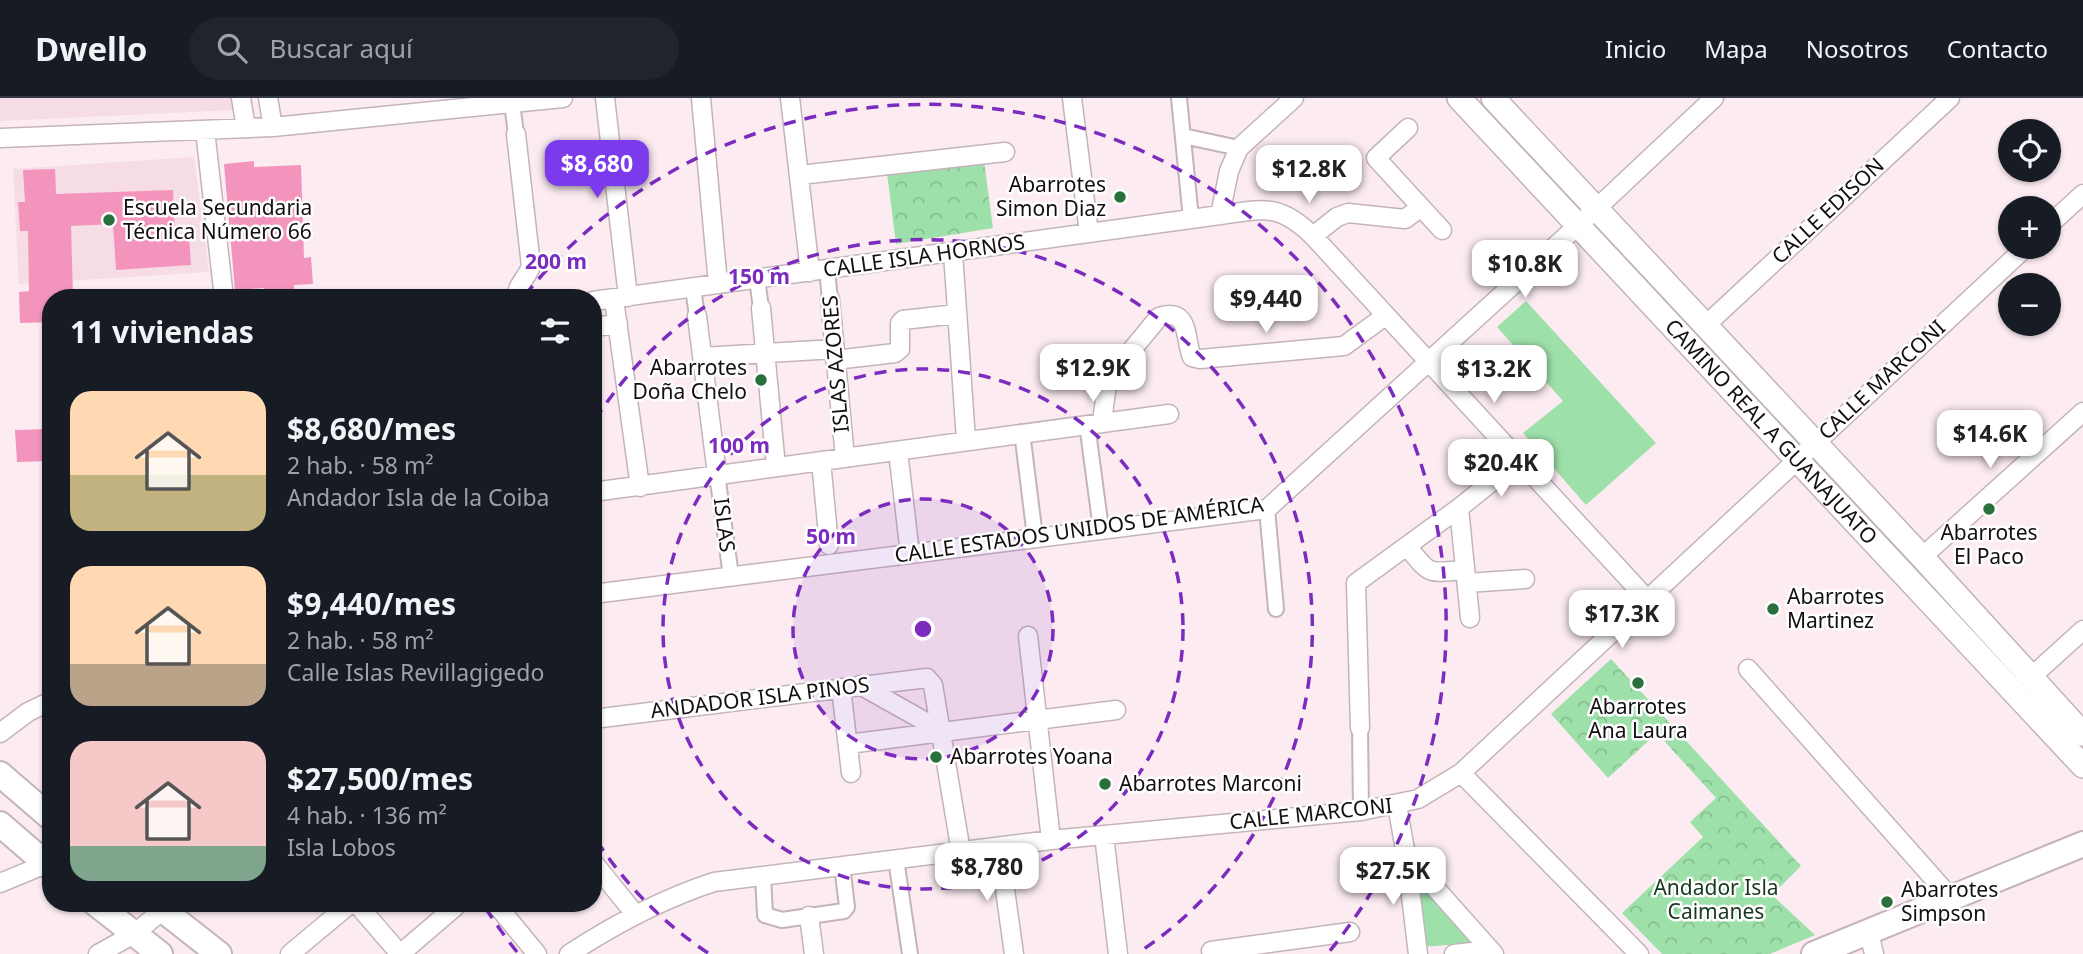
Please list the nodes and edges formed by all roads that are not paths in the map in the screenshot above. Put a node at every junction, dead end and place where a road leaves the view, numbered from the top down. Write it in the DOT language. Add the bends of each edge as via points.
graph roads {
  1 [pos="241,98"];
  2 [pos="268,98"];
  3 [pos="563,98"];
  4 [pos="605,98"];
  5 [pos="701,98"];
  6 [pos="790,98"];
  7 [pos="1073,98"];
  8 [pos="1179,98"];
  9 [pos="1294,98"];
  10 [pos="1459,98"];
  11 [pos="1493,98"];
  12 [pos="1714,98"];
  13 [pos="1950,98"];
  14 [pos="512,103"];
  15 [pos="273,127"];
  16 [pos="246,128"];
  17 [pos="1408,128"];
  18 [pos="205,130"];
  19 [pos="516,134"];
  20 [pos="1182,136"];
  21 [pos="0,138"];
  22 [pos="1239,148"];
  23 [pos="1005,152"];
  24 [pos="800,175"];
  25 [pos="2083,194"];
  26 [pos="1421,207"];
  27 [pos="1597,208"];
  28 [pos="2061,214"];
  29 [pos="1220,215"];
  30 [pos="1191,219"];
  31 [pos="1579,224"];
  32 [pos="1442,230"];
  33 [pos="1089,233"];
  34 [pos="1313,236"];
  35 [pos="953,253"];
  36 [pos="2013,259"];
  37 [pos="818,271"];
  38 [pos="757,279"];
  39 [pos="718,285"];
  40 [pos="693,288"];
  41 [pos="223,289"];
  42 [pos="518,289"];
  43 [pos="621,298"];
  44 [pos="830,299"];
  45 [pos="602,300"];
  46 [pos="761,308"];
  47 [pos="957,313"];
  48 [pos="697,316"];
  49 [pos="1385,316"];
  50 [pos="618,324"];
  51 [pos="1706,325"];
  52 [pos="602,326"];
  53 [pos="765,354"];
  54 [pos="834,355"];
  55 [pos="702,357"];
  56 [pos="1428,363"];
  57 [pos="2083,412"];
  58 [pos="1169,414"];
  59 [pos="1094,423"];
  60 [pos="1022,432"];
  61 [pos="966,440"];
  62 [pos="1814,442"];
  63 [pos="898,451"];
  64 [pos="845,457"];
  65 [pos="1797,459"];
  66 [pos="1519,460"];
  67 [pos="821,461"];
  68 [pos="776,467"];
  69 [pos="717,474"];
  70 [pos="640,487"];
  71 [pos="602,491"];
  72 [pos="1459,508"];
  73 [pos="1267,509"];
  74 [pos="1101,528"];
  75 [pos="1035,537"];
  76 [pos="829,545"];
  77 [pos="1407,546"];
  78 [pos="910,554"];
  79 [pos="1922,557"];
  80 [pos="831,564"];
  81 [pos="731,576"];
  82 [pos="1466,577"];
  83 [pos="1525,579"];
  84 [pos="602,593"];
  85 [pos="1647,599"];
  86 [pos="1276,609"];
  87 [pos="1470,618"];
  88 [pos="2083,630"];
  89 [pos="1028,636"];
  90 [pos="1748,668"];
  91 [pos="2030,678"];
  92 [pos="860,685"];
  93 [pos="841,688"];
  94 [pos="42,705"];
  95 [pos="1116,710"];
  96 [pos="602,718"];
  97 [pos="1038,719"];
  98 [pos="1360,728"];
  99 [pos="942,731"];
  100 [pos="0,733"];
  101 [pos="2083,734"];
  102 [pos="848,744"];
  103 [pos="2083,766"];
  104 [pos="852,773"];
  105 [pos="1461,773"];
  106 [pos="0,774"];
  107 [pos="1397,805"];
  108 [pos="42,810"];
  109 [pos="1361,811"];
  110 [pos="0,824"];
  111 [pos="1104,835"];
  112 [pos="1051,841"];
  113 [pos="2083,844"];
  114 [pos="999,847"];
  115 [pos="961,852"];
  116 [pos="1406,855"];
  117 [pos="896,859"];
  118 [pos="42,861"];
  119 [pos="842,865"];
  120 [pos="42,868"];
  121 [pos="602,873"];
  122 [pos="762,875"];
  123 [pos="0,883"];
  124 [pos="1951,898"];
  125 [pos="106,912"];
  126 [pos="155,912"];
  127 [pos="170,912"];
  128 [pos="343,912"];
  129 [pos="362,912"];
  130 [pos="449,912"];
  131 [pos="502,912"];
  132 [pos="635,914"];
  133 [pos="809,916"];
  134 [pos="1350,932"];
  135 [pos="134,934"];
  136 [pos="1871,943"];
  137 [pos="1304,946"];
  138 [pos="1212,952"];
  139 [pos="1492,952"];
  140 [pos="99,954"];
  141 [pos="160,954"];
  142 [pos="219,954"];
  143 [pos="290,954"];
  144 [pos="537,954"];
  145 [pos="569,954"];
  146 [pos="814,954"];
  147 [pos="909,954"];
  148 [pos="1014,954"];
  149 [pos="1118,954"];
  150 [pos="1418,954"];
  151 [pos="1454,954"];
  152 [pos="1639,954"];
  153 [pos="1814,954"];
  1 -- 16 [label="street"];
  2 -- 15 [label="street"];
  3 -- 14 [label="street"];
  4 -- 43 [label="street"];
  5 -- 39 [label="street"];
  6 -- 24 [label="street"];
  7 -- 33 [label="street"];
  8 -- 20 [label="street"];
  9 -- 22 [label="street"];
  10 -- 31 [label="street, CAMINO REAL A GUANAJUATO"];
  11 -- 27 [label="street, CAMINO REAL A GUANAJUATO"];
  12 -- 27 [label="street, CALLE ESTADOS UNIDOS DE AMÉRICA"];
  13 -- 51 [label="street, CALLE EDISON"];
  14 -- 15 [label="street"];
  14 -- 19 [label="street"];
  15 -- 16 [label="street"];
  16 -- 18 [label="street"];
  17 -- 26 [label="street" via="1376,158"];
  18 -- 21 [label="street"];
  18 -- 41 [label="street"];
  19 -- 42 [label="street" via="531,266"];
  20 -- 22 [label="street"];
  20 -- 30 [label="street"];
  22 -- 29 [label="street"];
  23 -- 24 [label="street"];
  24 -- 37 [label="street"];
  25 -- 28 [label="street"];
  26 -- 32 [label="street"];
  26 -- 34 [label="street" via="1405,219 1348,213"];
  27 -- 31 [label="street, CALLE ESTADOS UNIDOS DE AMÉRICA"];
  27 -- 51 [label="street, CAMINO REAL A GUANAJUATO"];
  29 -- 30 [label="street, CALLE ISLA HORNOS"];
  29 -- 34 [label="street, CALLE ISLA HORNOS" via="1278,211 1296,219"];
  30 -- 33 [label="street, CALLE ISLA HORNOS"];
  31 -- 56 [label="street, CALLE ESTADOS UNIDOS DE AMÉRICA"];
  31 -- 65 [label="street, CAMINO REAL A GUANAJUATO"];
  33 -- 35 [label="street, CALLE ISLA HORNOS"];
  34 -- 49 [label="street, CALLE ISLA HORNOS"];
  35 -- 37 [label="street, CALLE ISLA HORNOS"];
  35 -- 47 [label="street"];
  36 -- 62 [label="street, CALLE MARCONI"];
  37 -- 38 [label="street, CALLE ISLA HORNOS"];
  37 -- 44 [label="street, ISLAS AZORES"];
  38 -- 39 [label="street, CALLE ISLA HORNOS"];
  38 -- 46 [label="street"];
  39 -- 40 [label="street, CALLE ISLA HORNOS"];
  40 -- 43 [label="street, CALLE ISLA HORNOS"];
  40 -- 48 [label="street"];
  43 -- 45 [label="street, CALLE ISLA HORNOS"];
  43 -- 50 [label="street"];
  44 -- 54 [label="street, ISLAS AZORES"];
  46 -- 53 [label="street"];
  47 -- 54 [label="street" via="904,320 900,323 900,349 895,353"];
  47 -- 61 [label="street"];
  48 -- 55 [label="street"];
  49 -- 56 [label="street, CALLE ISLA HORNOS"];
  49 -- 59 [label="street" via="1344,346 1200,359 1192,357 1185,323 1169,315 1159,317 1112,374"];
  50 -- 52 [label="street"];
  50 -- 70 [label="street"];
  51 -- 62 [label="street, CAMINO REAL A GUANAJUATO"];
  53 -- 54 [label="street"];
  53 -- 55 [label="street"];
  53 -- 68 [label="street"];
  54 -- 64 [label="street, ISLAS AZORES"];
  55 -- 69 [label="street"];
  56 -- 66 [label="street, CALLE ISLA HORNOS"];
  56 -- 73 [label="street, CALLE ESTADOS UNIDOS DE AMÉRICA"];
  57 -- 79 [label="street"];
  58 -- 59 [label="street"];
  59 -- 60 [label="street"];
  59 -- 74 [label="street"];
  60 -- 61 [label="street"];
  60 -- 75 [label="street"];
  61 -- 63 [label="street"];
  62 -- 65 [label="street, CALLE MARCONI"];
  62 -- 79 [label="street, CAMINO REAL A GUANAJUATO"];
  63 -- 64 [label="street"];
  63 -- 78 [label="street"];
  64 -- 67 [label="street"];
  65 -- 85 [label="street, CALLE MARCONI"];
  65 -- 103 [label="street, CAMINO REAL A GUANAJUATO"];
  66 -- 72 [label="street"];
  66 -- 85 [label="street, CALLE ISLA HORNOS"];
  67 -- 68 [label="street"];
  67 -- 76 [label="street"];
  68 -- 69 [label="street"];
  69 -- 70 [label="street"];
  69 -- 81 [label="street, ISLAS"];
  70 -- 71 [label="street"];
  72 -- 77 [label="street"];
  72 -- 82 [label="street"];
  73 -- 74 [label="street, CALLE ESTADOS UNIDOS DE AMÉRICA"];
  73 -- 86 [label="street"];
  74 -- 75 [label="street, CALLE ESTADOS UNIDOS DE AMÉRICA"];
  75 -- 78 [label="street, CALLE ESTADOS UNIDOS DE AMÉRICA"];
  76 -- 80 [label="street"];
  77 -- 82 [label="street" via="1426,569"];
  77 -- 98 [label="street" via="1356,583"];
  78 -- 80 [label="street, CALLE ESTADOS UNIDOS DE AMÉRICA"];
  79 -- 91 [label="street, CAMINO REAL A GUANAJUATO"];
  80 -- 81 [label="street, CALLE ESTADOS UNIDOS DE AMÉRICA"];
  81 -- 84 [label="street, CALLE ESTADOS UNIDOS DE AMÉRICA"];
  82 -- 83 [label="street"];
  82 -- 87 [label="street"];
  85 -- 105 [label="street, CALLE MARCONI"];
  88 -- 91 [label="street"];
  89 -- 97 [label="street"];
  90 -- 124 [label="street"];
  91 -- 101 [label="street, CAMINO REAL A GUANAJUATO"];
  92 -- 93 [label="street, ANDADOR ISLA PINOS"];
  92 -- 99 [label="street"];
  92 -- 99 [label="street, ANDADOR ISLA PINOS" via="927,678 933,685"];
  93 -- 96 [label="street, ANDADOR ISLA PINOS"];
  93 -- 102 [label="street"];
  94 -- 100 [label="street"];
  95 -- 97 [label="street"];
  97 -- 99 [label="street"];
  97 -- 112 [label="street"];
  98 -- 109 [label="street"];
  99 -- 102 [label="street"];
  99 -- 115 [label="street"];
  102 -- 104 [label="street"];
  105 -- 107 [label="street, CALLE MARCONI" via="1418,799"];
  105 -- 152 [label="street"];
  106 -- 108 [label="main road"];
  107 -- 109 [label="street, CALLE MARCONI"];
  107 -- 116 [label="street"];
  109 -- 111 [label="street, CALLE MARCONI"];
  110 -- 118 [label="main road"];
  111 -- 112 [label="street, CALLE MARCONI"];
  111 -- 149 [label="street"];
  112 -- 114 [label="street, CALLE MARCONI"];
  113 -- 124 [label="main road"];
  114 -- 115 [label="street, CALLE MARCONI"];
  114 -- 148 [label="street"];
  115 -- 117 [label="street, CALLE MARCONI"];
  116 -- 139 [label="street"];
  116 -- 150 [label="street"];
  117 -- 119 [label="street, CALLE MARCONI"];
  117 -- 147 [label="street"];
  119 -- 122 [label="street, CALLE MARCONI"];
  119 -- 133 [label="street" via="848,906 844,911"];
  120 -- 123 [label="street"];
  121 -- 132 [label="street"];
  122 -- 132 [label="street, CALLE MARCONI" via="714,882"];
  122 -- 133 [label="street" via="765,915 782,920"];
  124 -- 136 [label="main road"];
  125 -- 135 [label="main road"];
  126 -- 135 [label="street"];
  127 -- 142 [label="main road"];
  128 -- 143 [label="street"];
  129 -- 130 [label="street" via="400,954"];
  131 -- 144 [label="street"];
  132 -- 145 [label="street, CALLE MARCONI"];
  133 -- 146 [label="street"];
  134 -- 137 [label="street"];
  135 -- 140 [label="street"];
  135 -- 141 [label="main road"];
  136 -- 153 [label="main road"];
  137 -- 138 [label="street"];
  139 -- 151 [label="street"];
}
